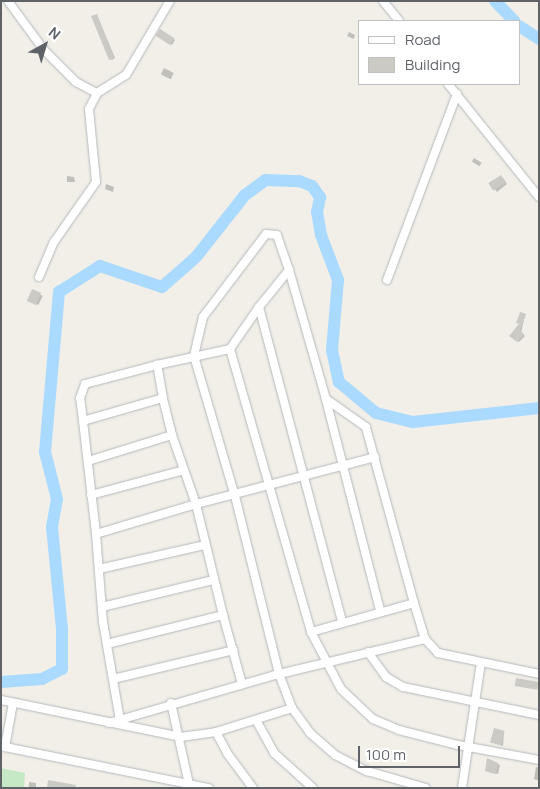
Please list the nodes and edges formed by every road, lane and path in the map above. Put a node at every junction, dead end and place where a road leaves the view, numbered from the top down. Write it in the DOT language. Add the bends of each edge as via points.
graph roads {
  1 [pos="8,1"];
  2 [pos="170,1"];
  3 [pos="383,1"];
  4 [pos="398,20"];
  5 [pos="449,85"];
  6 [pos="97,92"];
  7 [pos="456,94"];
  8 [pos="539,197"];
  9 [pos="288,270"];
  10 [pos="39,277"];
  11 [pos="387,280"];
  12 [pos="259,307"];
  13 [pos="230,349"];
  14 [pos="194,356"];
  15 [pos="157,365"];
  16 [pos="164,398"];
  17 [pos="326,399"];
  18 [pos="83,421"];
  19 [pos="172,435"];
  20 [pos="376,457"];
  21 [pos="88,461"];
  22 [pos="342,467"];
  23 [pos="184,470"];
  24 [pos="306,477"];
  25 [pos="269,487"];
  26 [pos="91,494"];
  27 [pos="235,496"];
  28 [pos="196,504"];
  29 [pos="96,534"];
  30 [pos="205,545"];
  31 [pos="99,569"];
  32 [pos="214,580"];
  33 [pos="414,603"];
  34 [pos="102,607"];
  35 [pos="380,610"];
  36 [pos="223,615"];
  37 [pos="342,621"];
  38 [pos="311,632"];
  39 [pos="425,639"];
  40 [pos="107,644"];
  41 [pos="234,650"];
  42 [pos="368,652"];
  43 [pos="325,663"];
  44 [pos="480,663"];
  45 [pos="279,674"];
  46 [pos="539,674"];
  47 [pos="113,679"];
  48 [pos="242,684"];
  49 [pos="1,700"];
  50 [pos="13,703"];
  51 [pos="172,703"];
  52 [pos="477,704"];
  53 [pos="292,708"];
  54 [pos="539,715"];
  55 [pos="120,720"];
  56 [pos="256,720"];
  57 [pos="109,723"];
  58 [pos="216,732"];
  59 [pos="181,737"];
  60 [pos="469,747"];
  61 [pos="539,760"];
  62 [pos="189,784"];
  63 [pos="401,785"];
  64 [pos="209,788"];
  65 [pos="253,788"];
  66 [pos="313,788"];
  67 [pos="426,788"];
  68 [pos="462,788"];
  1 -- 6 [label="street" via="44,50 76,82"];
  2 -- 6 [label="street" via="126,75"];
  3 -- 4 [label="street"];
  5 -- 7 [label="street"];
  6 -- 10 [label="street" via="89,109 96,182 54,242"];
  7 -- 8 [label="street"];
  7 -- 11 [label="street"];
  9 -- 12 [label="street"];
  9 -- 14 [label="street" via="278,236 266,234 203,317"];
  9 -- 17 [label="street"];
  12 -- 13 [label="street"];
  12 -- 24 [label="street"];
  13 -- 14 [label="street"];
  13 -- 25 [label="street"];
  14 -- 15 [label="street"];
  14 -- 27 [label="street"];
  15 -- 16 [label="street"];
  15 -- 18 [label="street" via="86,384 80,398"];
  16 -- 18 [label="street"];
  16 -- 19 [label="street"];
  17 -- 20 [label="street" via="366,428"];
  17 -- 22 [label="street"];
  18 -- 21 [label="street"];
  19 -- 21 [label="street"];
  19 -- 23 [label="street"];
  20 -- 22 [label="street"];
  20 -- 33 [label="street"];
  21 -- 26 [label="street"];
  22 -- 24 [label="street"];
  22 -- 35 [label="street"];
  23 -- 26 [label="street"];
  23 -- 28 [label="street"];
  24 -- 25 [label="street"];
  24 -- 37 [label="street"];
  25 -- 27 [label="street"];
  25 -- 38 [label="street"];
  26 -- 29 [label="street"];
  27 -- 28 [label="street"];
  27 -- 45 [label="street"];
  28 -- 29 [label="street"];
  28 -- 30 [label="street"];
  29 -- 31 [label="street"];
  30 -- 31 [label="street"];
  30 -- 32 [label="street"];
  31 -- 34 [label="street"];
  32 -- 34 [label="street"];
  32 -- 36 [label="street"];
  33 -- 35 [label="street"];
  33 -- 39 [label="street"];
  34 -- 40 [label="street"];
  35 -- 37 [label="street"];
  36 -- 40 [label="street"];
  36 -- 41 [label="street"];
  37 -- 38 [label="street"];
  38 -- 43 [label="street"];
  39 -- 42 [label="street"];
  39 -- 44 [label="street" via="438,653"];
  40 -- 47 [label="street"];
  41 -- 47 [label="street"];
  41 -- 48 [label="street"];
  42 -- 43 [label="street"];
  42 -- 52 [label="street" via="386,677 403,686"];
  43 -- 45 [label="street"];
  43 -- 60 [label="street" via="341,690 373,719"];
  44 -- 46 [label="street"];
  44 -- 52 [label="street"];
  45 -- 48 [label="street"];
  45 -- 53 [label="street"];
  47 -- 55 [label="street"];
  48 -- 51 [label="street"];
  49 -- 50 [label="street"];
  50 -- 57 [label="street"];
  50 -- 62 [label="street" via="5,747"];
  51 -- 55 [label="street"];
  51 -- 59 [label="street"];
  52 -- 54 [label="street"];
  52 -- 60 [label="street"];
  53 -- 56 [label="street"];
  53 -- 63 [label="street" via="310,733 335,755"];
  55 -- 57 [label="street"];
  56 -- 58 [label="street"];
  56 -- 66 [label="street" via="274,753"];
  57 -- 59 [label="street"];
  58 -- 59 [label="street"];
  58 -- 65 [label="street"];
  59 -- 62 [label="street"];
  60 -- 61 [label="street"];
  60 -- 68 [label="street"];
  62 -- 64 [label="street"];
  63 -- 67 [label="street"];
}
